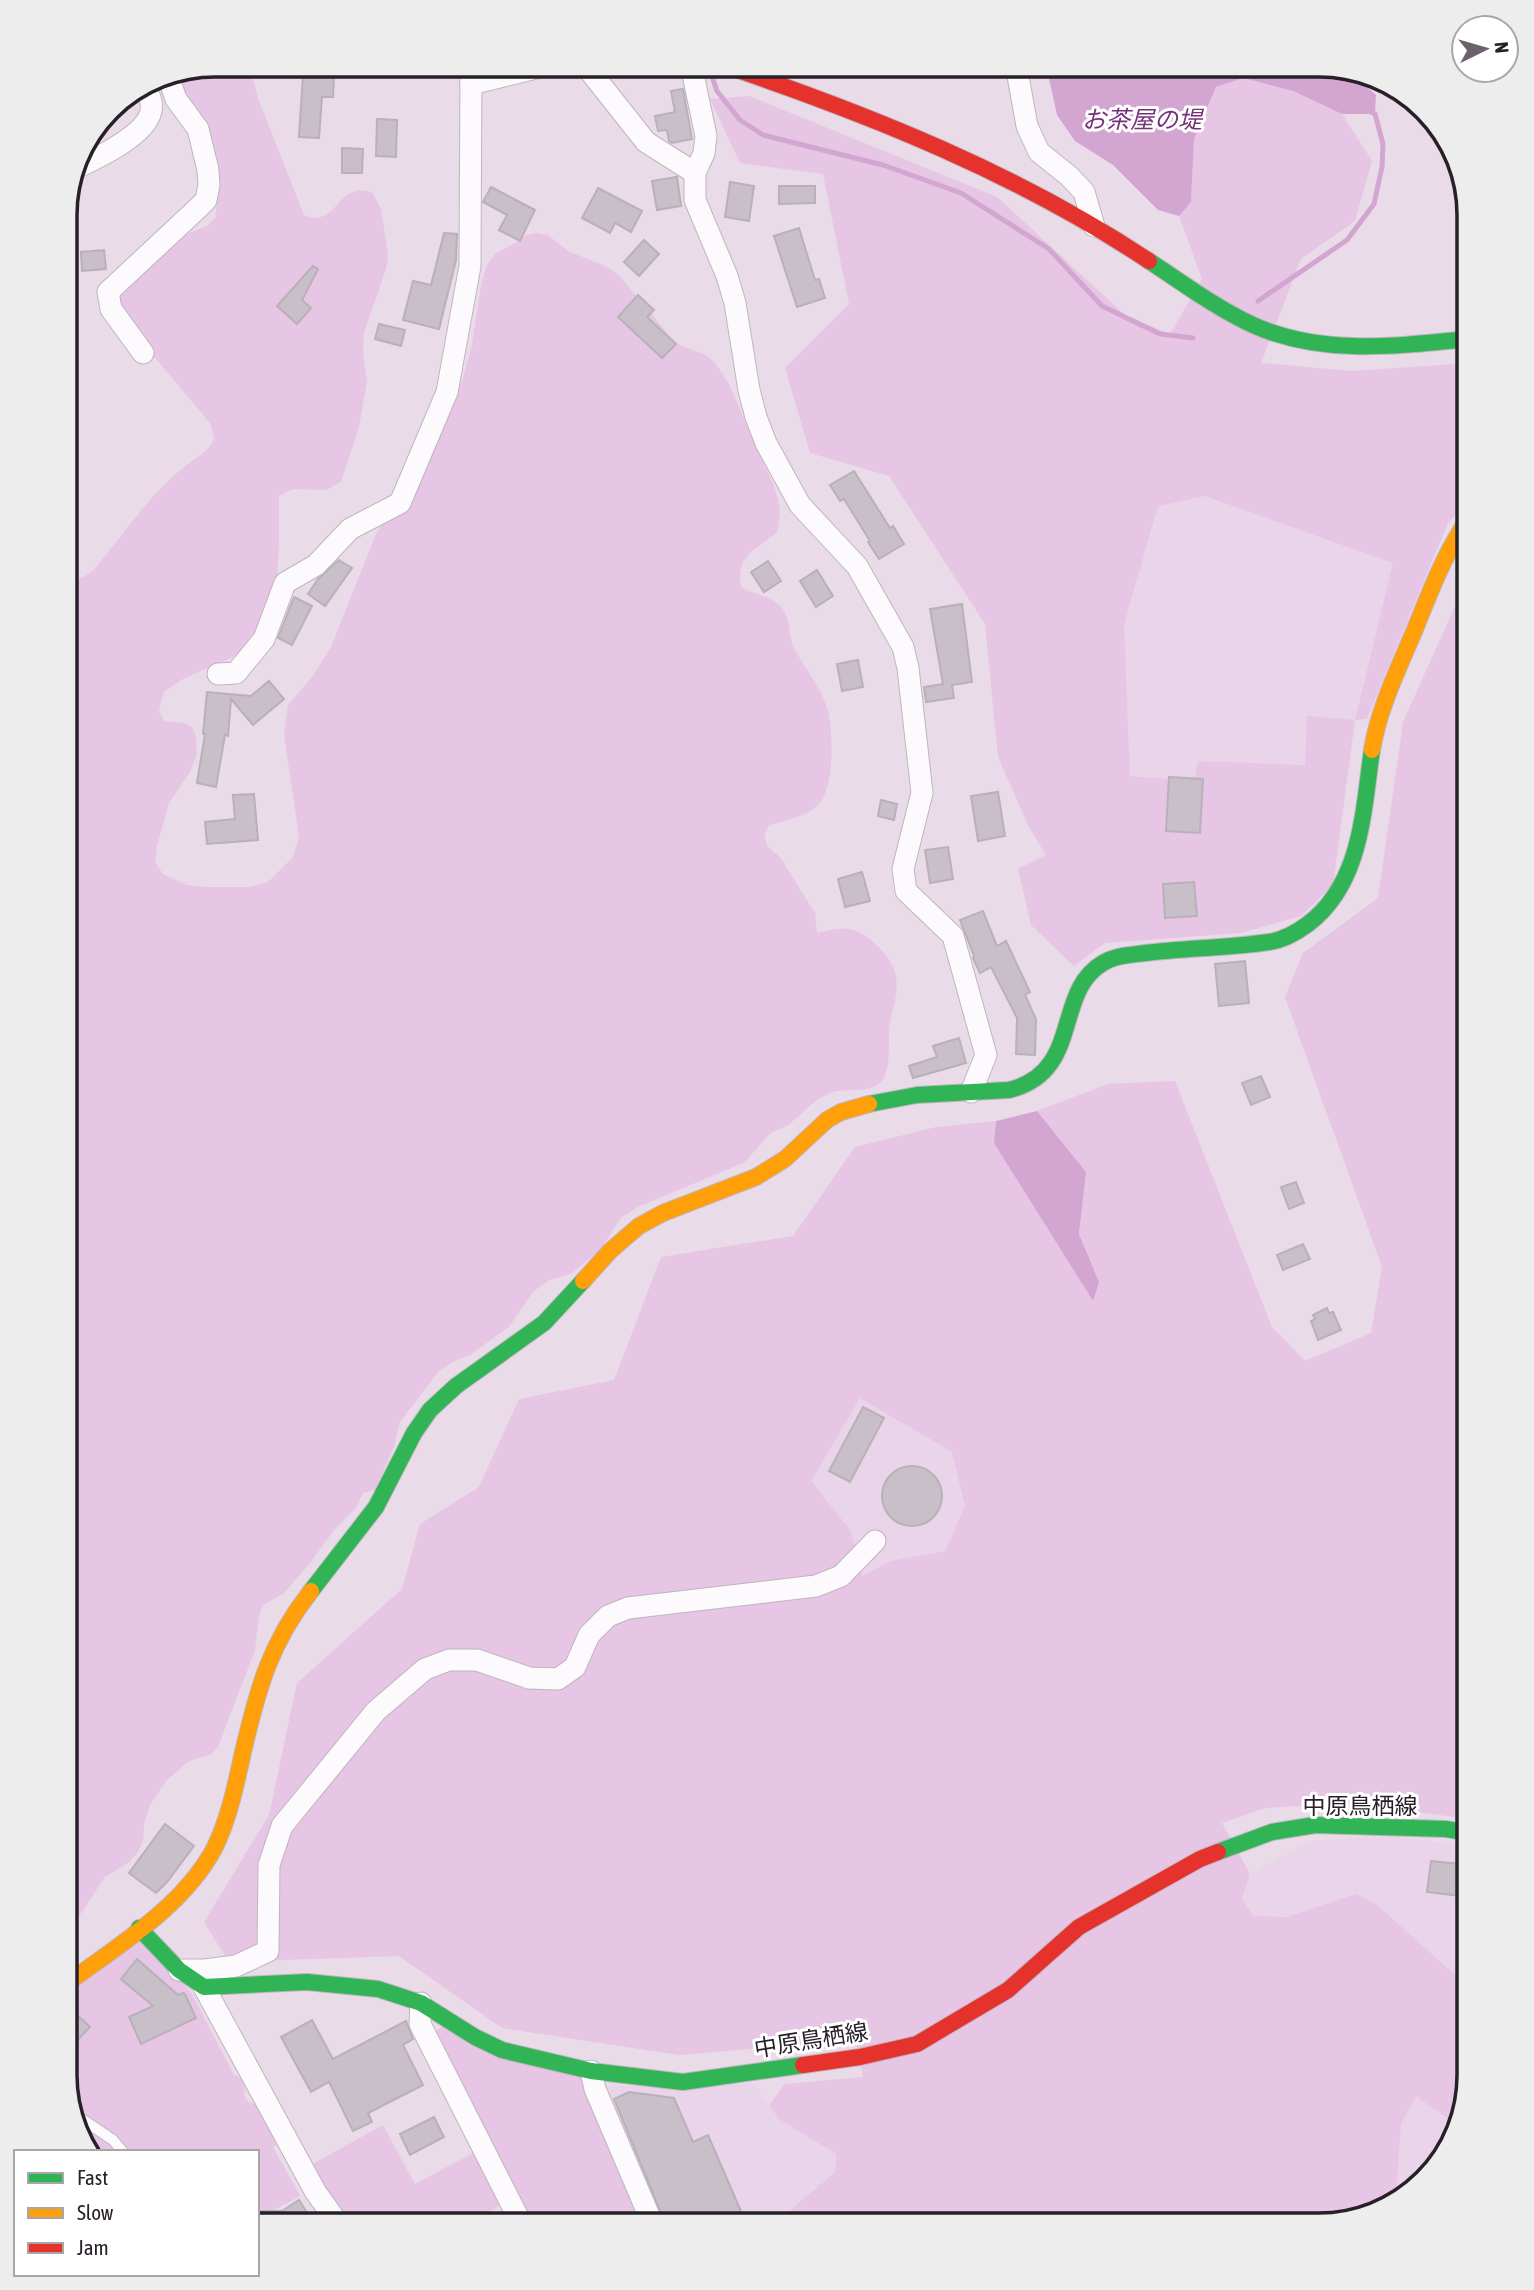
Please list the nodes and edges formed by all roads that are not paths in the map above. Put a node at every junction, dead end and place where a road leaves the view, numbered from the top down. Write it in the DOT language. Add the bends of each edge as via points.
graph roads {
  1 [pos="471,77"];
  2 [pos="595,77"];
  3 [pos="694,77"];
  4 [pos="758,77"];
  5 [pos="1018,77"];
  6 [pos="171,85"];
  7 [pos="148,94"];
  8 [pos="88,163"];
  9 [pos="695,173"];
  10 [pos="1094,226"];
  11 [pos="1457,340"];
  12 [pos="143,353"];
  13 [pos="1457,536"];
  14 [pos="218,674"];
  15 [pos="971,1092"];
  16 [pos="876,1541"];
  17 [pos="1457,1831"];
  18 [pos="139,1928"];
  19 [pos="180,1970"];
  20 [pos="77,1976"];
  21 [pos="204,1987"];
  22 [pos="421,2003"];
  23 [pos="591,2071"];
  24 [pos="86,2122"];
  25 [pos="121,2150"];
  26 [pos="331,2213"];
  27 [pos="516,2213"];
  28 [pos="648,2213"];
  1 -- 14 [label="street" via="470,266 447,392 400,503 350,528 316,565 285,583 264,639 236,673"];
  2 -- 9 [label="street" via="646,142"];
  3 -- 9 [label="street" via="706,136"];
  4 -- 10 [label="street" via="903,131"];
  5 -- 10 [label="street" via="1027,126 1039,152 1084,192"];
  6 -- 12 [label="street" via="198,128 209,185 206,200 108,292 111,309"];
  7 -- 8 [label="street" via="150,115 135,133 113,151"];
  9 -- 15 [label="street" via="695,200 735,303 749,390 766,443 800,505 857,566 903,647 922,793 903,869 906,891 953,936 986,1055"];
  10 -- 11 [label="street" via="1228,312 1284,337 1364,348"];
  13 -- 15 [label="street" via="1378,722 1355,855 1341,886 1320,914 1278,940 1157,951 1100,963 1086,974 1056,1057 1040,1075 1022,1086"];
  15 -- 18 [label="street" via="874,1102 830,1117 782,1162 745,1182 655,1216 621,1240 541,1327 430,1410 379,1502 288,1621 269,1658 226,1820 213,1851 180,1893"];
  16 -- 19 [label="street" via="841,1576 816,1586 628,1608 608,1616 589,1635 576,1667 558,1679 529,1678 477,1660 449,1660 425,1669 376,1711 282,1826 269,1866 268,1951 236,1966"];
  17 -- 23 [label="street, 中原鳥栖線" via="1315,1825 1272,1832 1200,1859 1079,1927 1008,1990 917,2045 682,2082"];
  18 -- 19 [label="street"];
  18 -- 20 [label="street"];
  19 -- 21 [label="street"];
  21 -- 22 [label="street, 中原鳥栖線" via="307,1982 378,1989"];
  21 -- 26 [label="street"];
  22 -- 23 [label="street, 中原鳥栖線" via="502,2050"];
  22 -- 27 [label="street" via="420,2024"];
  23 -- 28 [label="street"];
  24 -- 25 [label="lane"];
}
